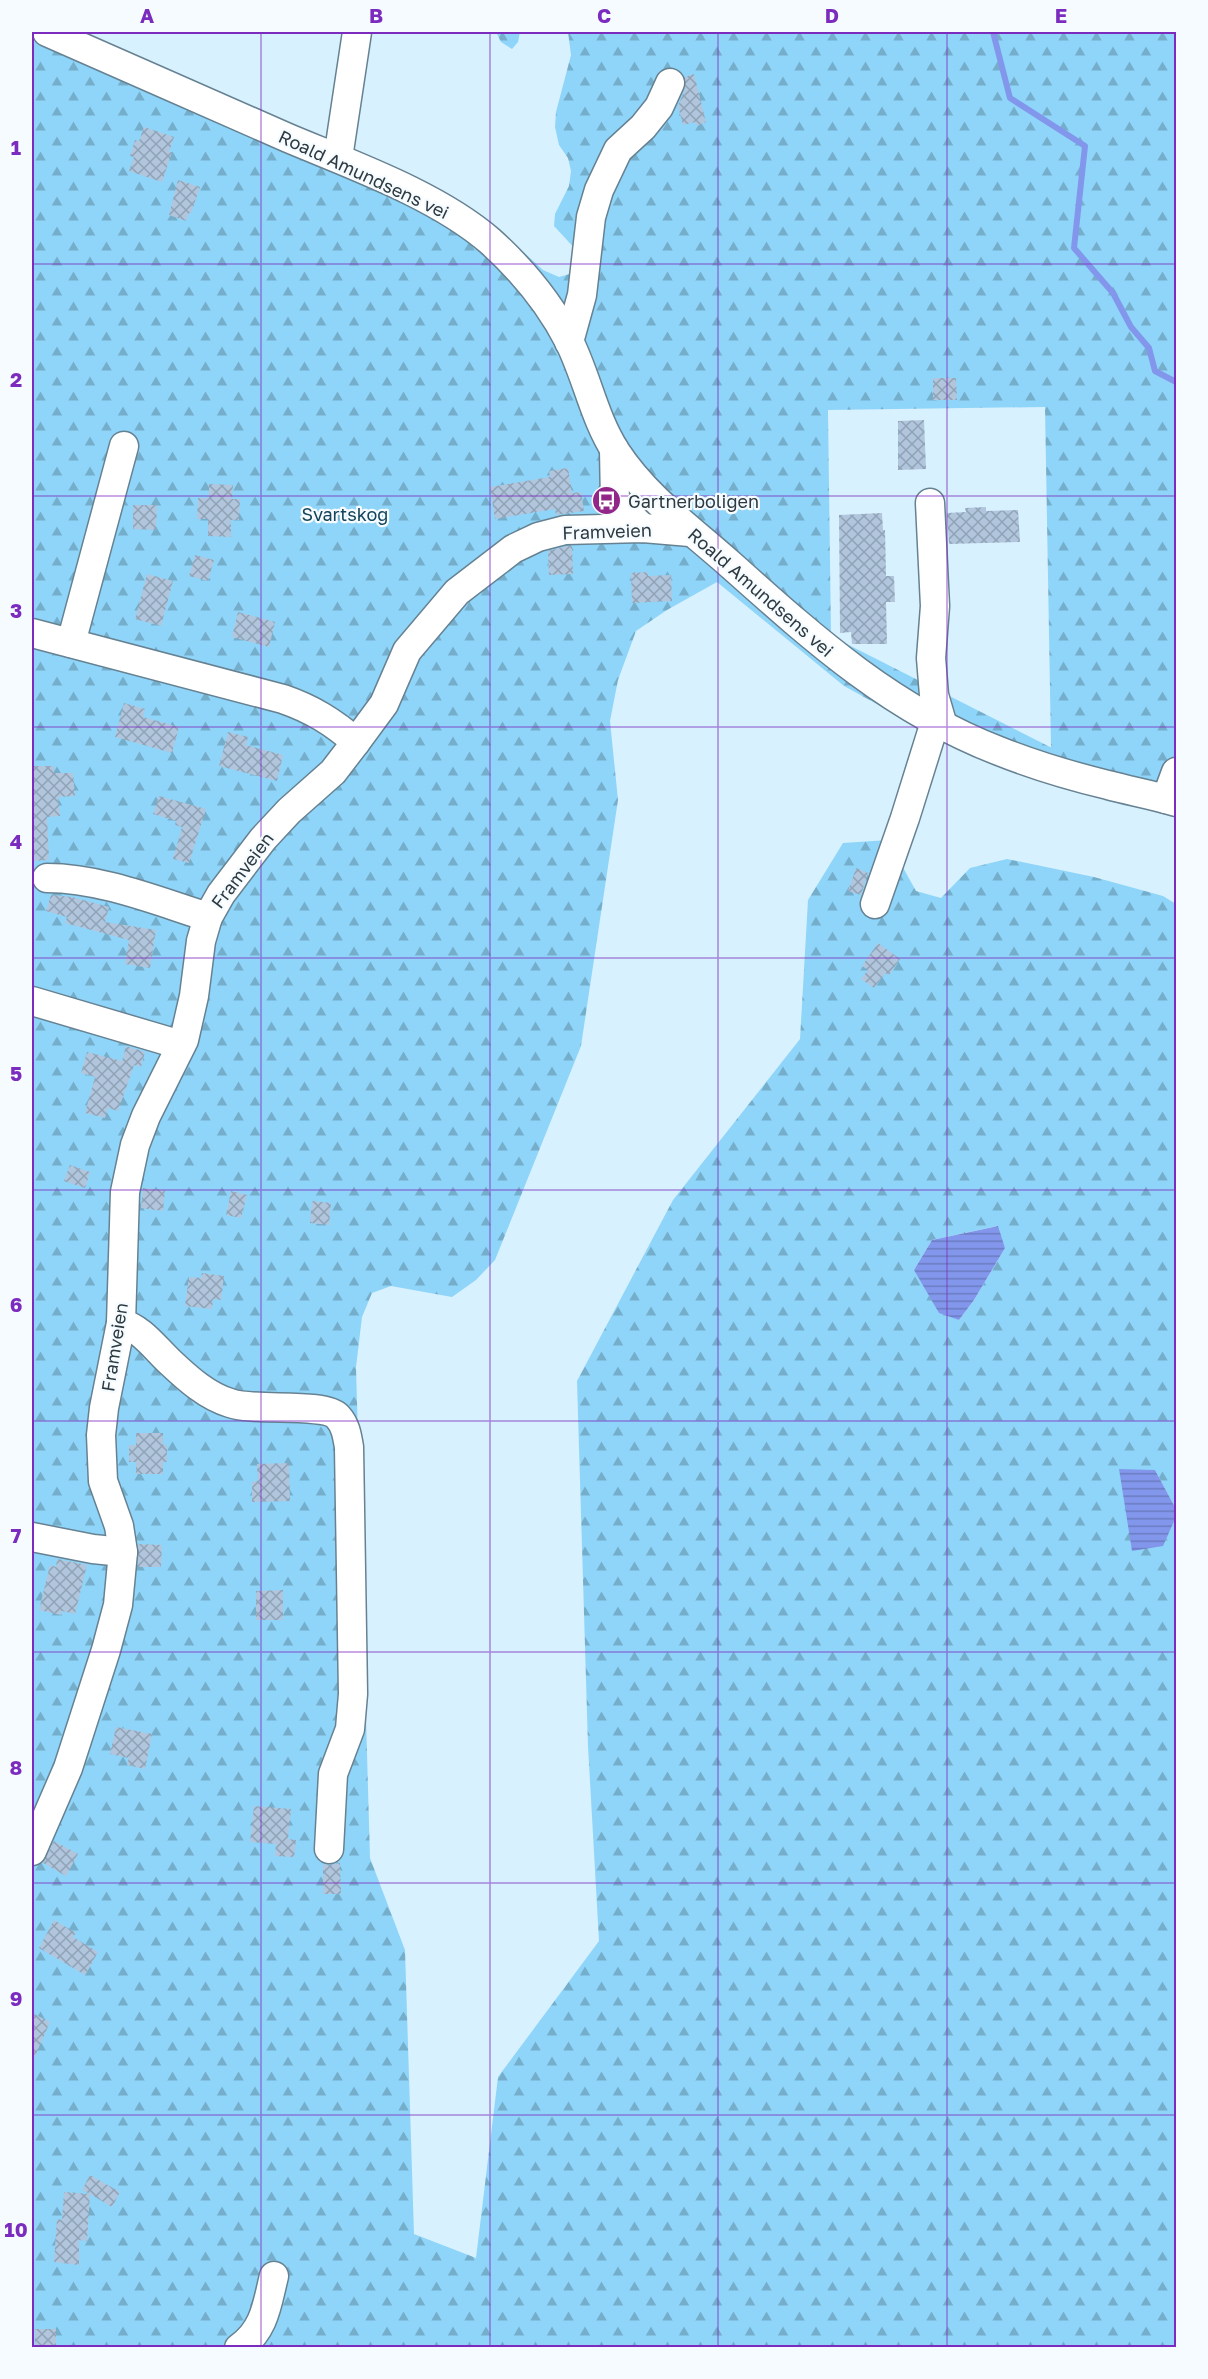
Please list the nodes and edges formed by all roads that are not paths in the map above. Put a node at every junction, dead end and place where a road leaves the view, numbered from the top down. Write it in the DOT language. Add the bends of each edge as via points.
graph roads {
  1 [pos="47,32"];
  2 [pos="357,32"];
  3 [pos="670,83"];
  4 [pos="338,158"];
  5 [pos="569,342"];
  6 [pos="124,446"];
  7 [pos="614,449"];
  8 [pos="930,503"];
  9 [pos="643,528"];
  10 [pos="690,532"];
  11 [pos="32,633"];
  12 [pos="71,643"];
  13 [pos="931,657"];
  14 [pos="881,689"];
  15 [pos="939,724"];
  16 [pos="356,742"];
  17 [pos="1176,772"];
  18 [pos="1171,801"];
  19 [pos="47,878"];
  20 [pos="875,904"];
  21 [pos="208,917"];
  22 [pos="32,1002"];
  23 [pos="181,1045"];
  24 [pos="121,1323"];
  25 [pos="32,1537"];
  26 [pos="123,1552"];
  27 [pos="329,1849"];
  28 [pos="32,1851"];
  29 [pos="274,2276"];
  30 [pos="239,2348"];
  1 -- 4 [label="street, Roald Amundsens vei"];
  2 -- 4 [label="street"];
  3 -- 5 [label="street" via="659,107 618,150 599,190 591,217 582,295"];
  4 -- 5 [label="street, Roald Amundsens vei" via="422,198 489,241 534,289"];
  5 -- 7 [label="street, Roald Amundsens vei"];
  6 -- 12 [label="street"];
  7 -- 9 [label="street" via="615,502"];
  7 -- 10 [label="street, Roald Amundsens vei"];
  8 -- 13 [label="street" via="934,606"];
  9 -- 10 [label="street, Framveien"];
  9 -- 16 [label="street, Framveien" via="565,530 513,549 457,592 407,651 384,704"];
  10 -- 14 [label="street, Roald Amundsens vei" via="807,634"];
  11 -- 12 [label="street"];
  12 -- 16 [label="street" via="308,707"];
  13 -- 14 [label="street" via="910,679"];
  13 -- 15 [label="street"];
  14 -- 15 [label="street, Roald Amundsens vei"];
  15 -- 18 [label="street, Roald Amundsens vei" via="1010,755"];
  15 -- 20 [label="street"];
  16 -- 21 [label="street, Framveien" via="333,772 262,839"];
  17 -- 18 [label="street"];
  19 -- 21 [label="street" via="108,887"];
  21 -- 23 [label="street, Framveien"];
  22 -- 23 [label="street"];
  23 -- 24 [label="street, Framveien" via="146,1116 129,1168"];
  24 -- 26 [label="street, Framveien" via="104,1408 101,1463"];
  24 -- 27 [label="street" via="131,1325 170,1363 215,1398 236,1405 325,1410 339,1418 345,1429 349,1447 353,1694 350,1730 333,1774"];
  25 -- 26 [label="street"];
  26 -- 28 [label="street, Framveien" via="118,1605 105,1650 68,1768"];
  29 -- 30 [label="street" via="261,2326"];
}
